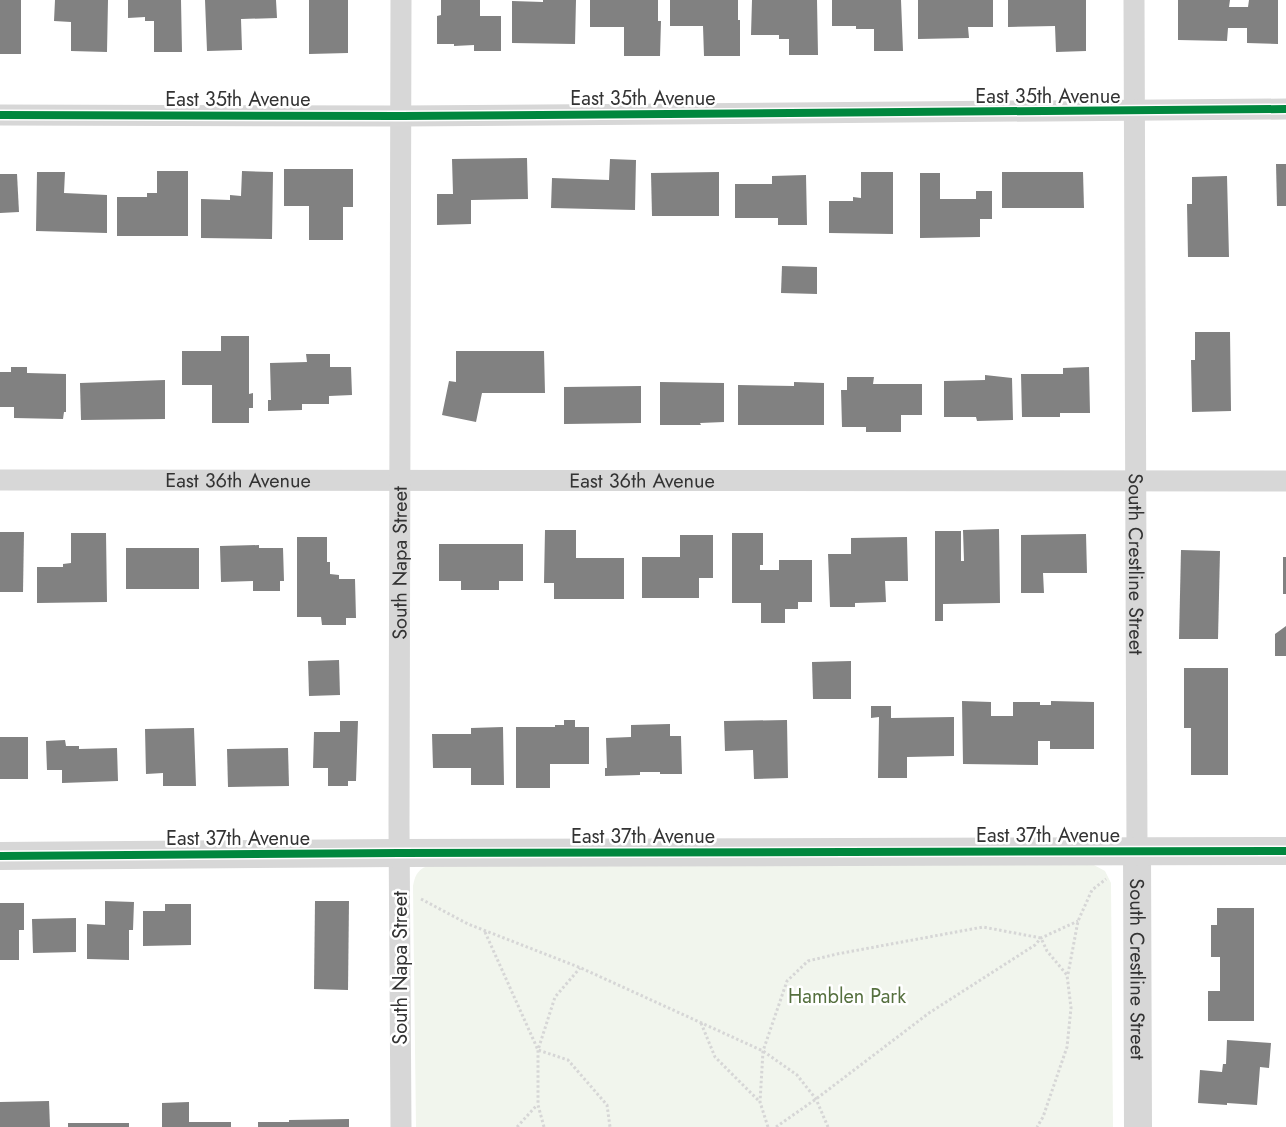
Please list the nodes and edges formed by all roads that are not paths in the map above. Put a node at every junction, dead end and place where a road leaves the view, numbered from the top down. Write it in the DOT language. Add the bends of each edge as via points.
graph roads {
  1 [pos="401,0"];
  2 [pos="1134,0"];
  3 [pos="1286,110"];
  4 [pos="1134,111"];
  5 [pos="0,115"];
  6 [pos="402,116"];
  7 [pos="0,480"];
  8 [pos="399,480"];
  9 [pos="1286,481"];
  10 [pos="1135,482"];
  11 [pos="1137,851"];
  12 [pos="1286,851"];
  13 [pos="399,853"];
  14 [pos="0,856"];
  15 [pos="401,1127"];
  16 [pos="1138,1127"];
  1 -- 6 [label="street, South Napa Street"];
  2 -- 4 [label="street, South Crestline Street"];
  3 -- 4 [label="street, East 35th Avenue"];
  4 -- 6 [label="street, East 35th Avenue"];
  4 -- 10 [label="street, South Crestline Street"];
  5 -- 6 [label="street, East 35th Avenue"];
  6 -- 8 [label="street, South Napa Street"];
  7 -- 8 [label="street, East 36th Avenue"];
  8 -- 10 [label="street, East 36th Avenue"];
  8 -- 13 [label="street, South Napa Street"];
  9 -- 10 [label="street, East 36th Avenue"];
  10 -- 11 [label="street, South Crestline Street"];
  11 -- 12 [label="street, East 37th Avenue"];
  11 -- 13 [label="street, East 37th Avenue"];
  11 -- 16 [label="street, South Crestline Street"];
  13 -- 14 [label="street, East 37th Avenue"];
  13 -- 15 [label="street, South Napa Street"];
}
